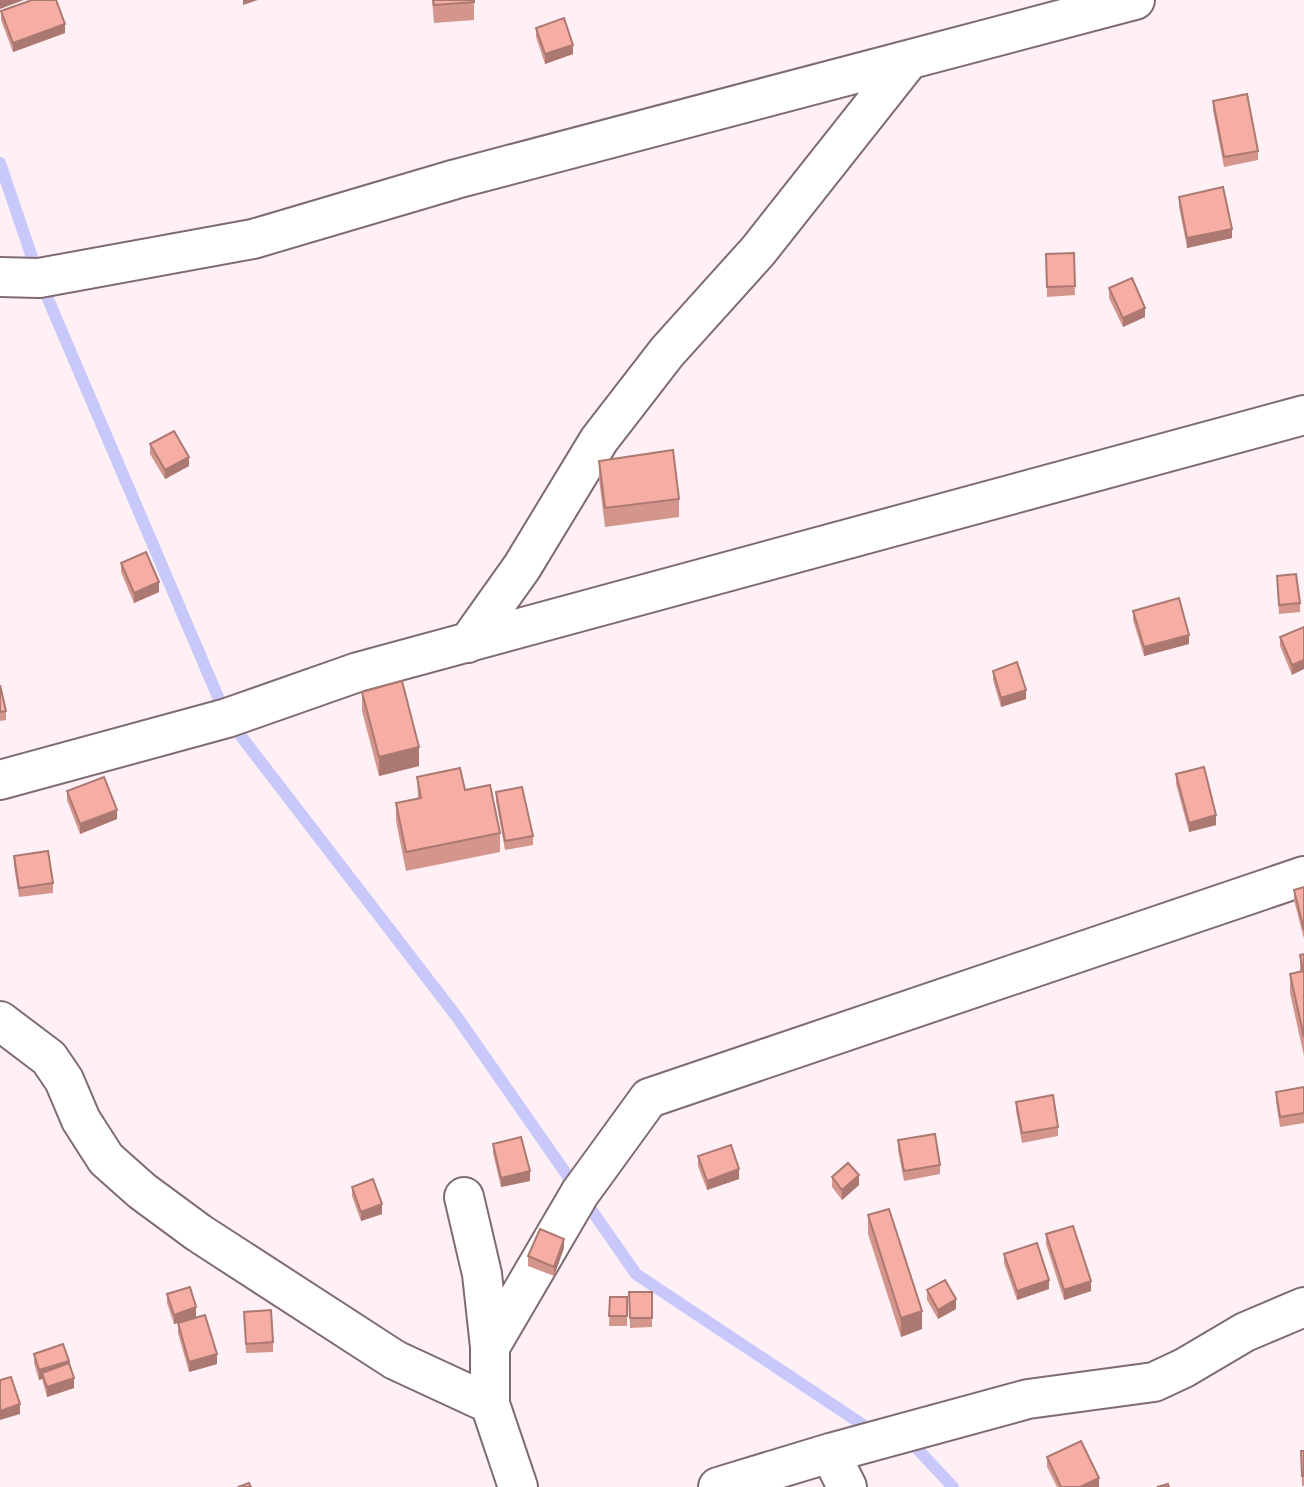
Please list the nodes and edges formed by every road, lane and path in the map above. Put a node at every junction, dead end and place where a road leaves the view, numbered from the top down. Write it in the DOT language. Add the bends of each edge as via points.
graph roads {
  1 [pos="1135,0"];
  2 [pos="908,60"];
  3 [pos="0,277"];
  4 [pos="1304,415"];
  5 [pos="468,643"];
  6 [pos="0,780"];
  7 [pos="1304,876"];
  8 [pos="0,1021"];
  9 [pos="464,1197"];
  10 [pos="1304,1307"];
  11 [pos="490,1347"];
  12 [pos="490,1404"];
  13 [pos="830,1453"];
  14 [pos="518,1487"];
  15 [pos="718,1487"];
  16 [pos="847,1487"];
  1 -- 2 [label="street"];
  2 -- 3 [label="street" via="456,179 253,239 39,278"];
  2 -- 5 [label="street" via="758,251 667,352 599,440 522,567"];
  4 -- 5 [label="street"];
  5 -- 6 [label="street" via="358,672 227,718"];
  7 -- 11 [label="street" via="649,1098 580,1193"];
  8 -- 12 [label="street" via="49,1058 106,1158 142,1191 209,1240 395,1360"];
  9 -- 11 [label="street" via="482,1274"];
  10 -- 13 [label="street" via="1245,1332 1154,1382 1028,1399"];
  11 -- 12 [label="street"];
  12 -- 14 [label="street"];
  13 -- 15 [label="street"];
  13 -- 16 [label="street"];
}
